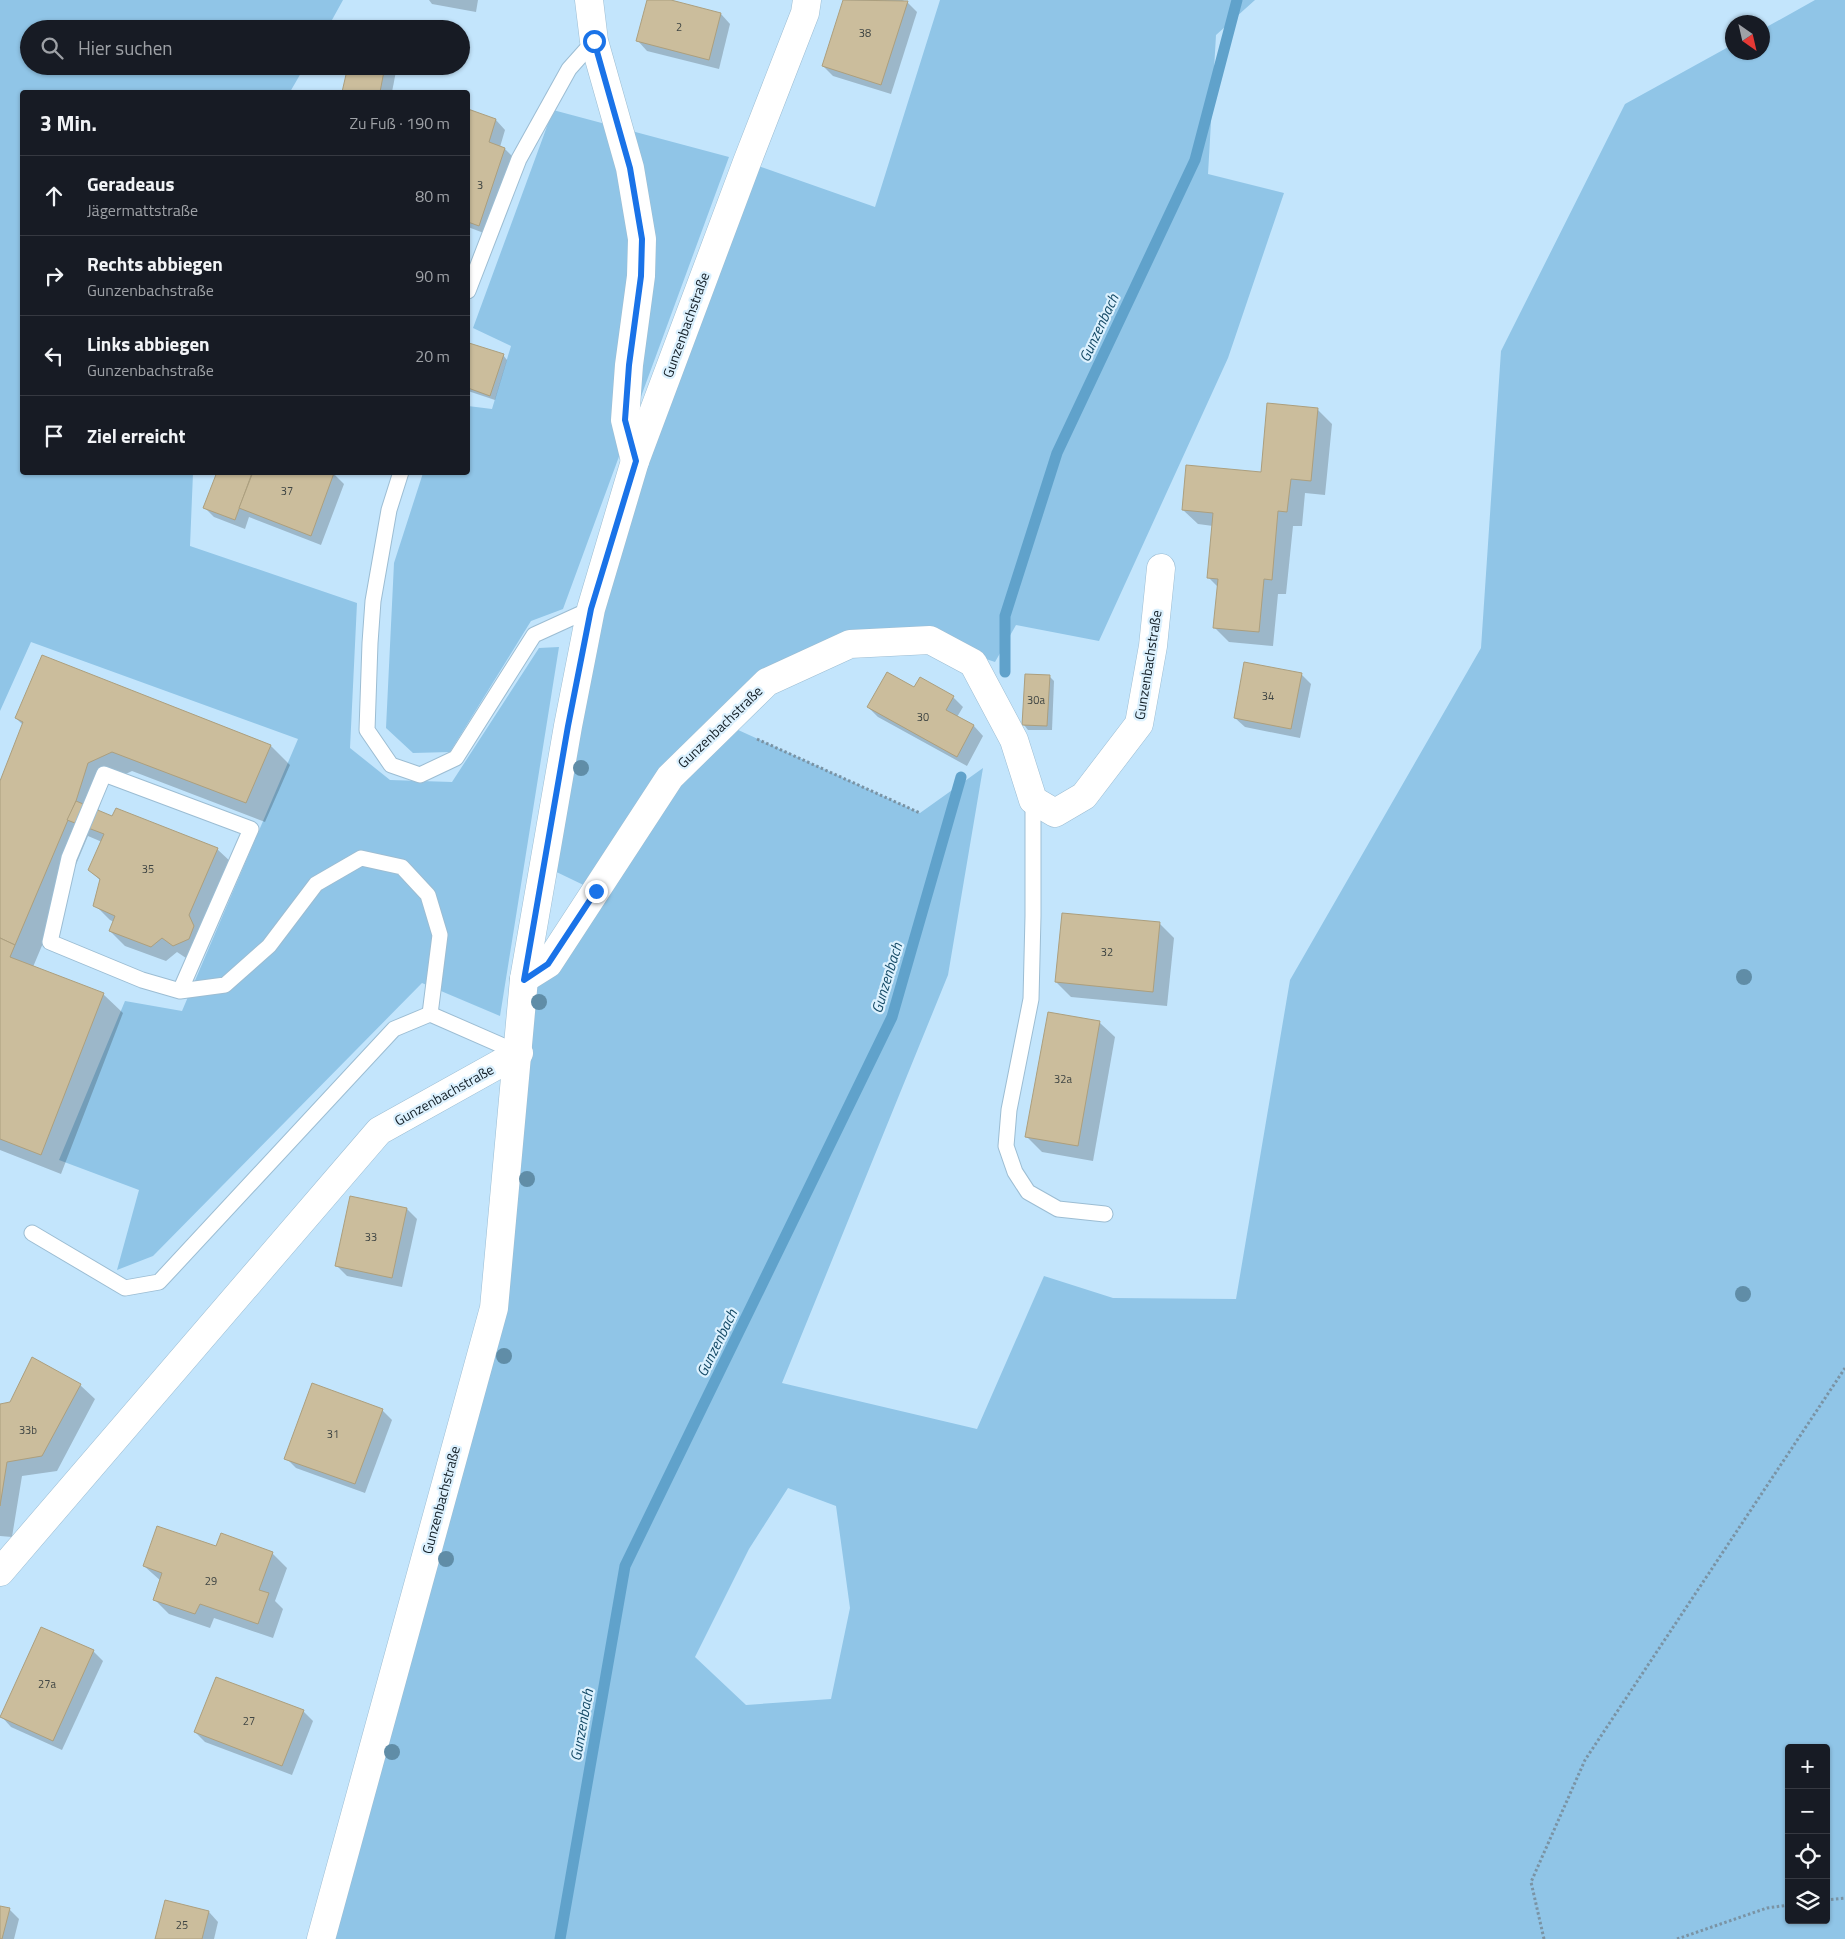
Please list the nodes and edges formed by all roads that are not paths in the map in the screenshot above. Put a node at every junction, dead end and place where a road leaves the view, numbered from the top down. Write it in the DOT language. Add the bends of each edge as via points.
graph roads {
  1 [pos="589,0"];
  2 [pos="807,0"];
  3 [pos="594,41"];
  4 [pos="470,286"];
  5 [pos="636,461"];
  6 [pos="400,475"];
  7 [pos="1161,568"];
  8 [pos="591,609"];
  9 [pos="1033,800"];
  10 [pos="524,980"];
  11 [pos="180,991"];
  12 [pos="430,1014"];
  13 [pos="519,1053"];
  14 [pos="1105,1214"];
  15 [pos="32,1233"];
  16 [pos="0,1572"];
  17 [pos="321,1939"];
  1 -- 3 [label="street"];
  2 -- 5 [label="street, Gunzenbachstraße" via="805,13"];
  3 -- 4 [label="lane" via="569,69 520,159"];
  3 -- 5 [label="street" via="630,168 642,239 625,420"];
  5 -- 8 [label="street, Gunzenbachstraße"];
  6 -- 8 [label="lane" via="389,510 374,601 367,730 391,765 420,775 456,758 534,635"];
  7 -- 9 [label="street, Gunzenbachstraße" via="1153,646 1139,724 1084,796 1055,813"];
  8 -- 10 [label="street, Gunzenbachstraße"];
  9 -- 10 [label="street, Gunzenbachstraße" via="1014,740 973,663 930,640 850,644 767,682 670,777 548,964"];
  9 -- 14 [label="lane" via="1031,998 1009,1110 1006,1146 1015,1172 1028,1192 1058,1209"];
  10 -- 13 [label="street, Gunzenbachstraße"];
  11 -- 11 [label="lane" via="142,980 50,942 70,858 104,774 251,829"];
  11 -- 12 [label="lane" via="225,986 269,946 316,884 361,858 402,867 428,895 440,936"];
  12 -- 13 [label="lane"];
  12 -- 15 [label="lane" via="394,1029 159,1282 125,1288"];
  13 -- 16 [label="street, Gunzenbachstraße" via="379,1131"];
  13 -- 17 [label="street, Gunzenbachstraße" via="494,1308"];
}
